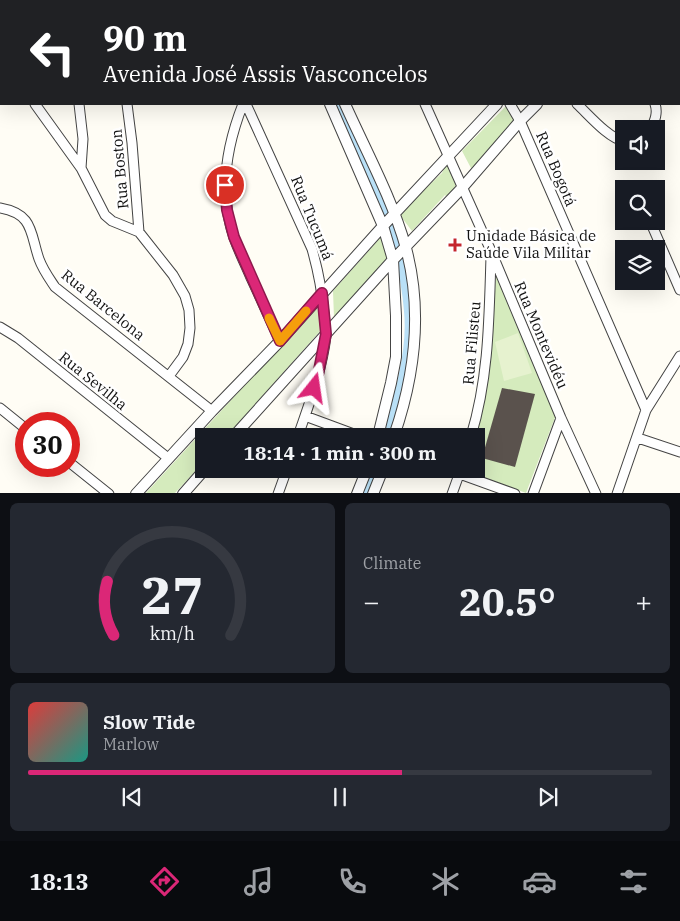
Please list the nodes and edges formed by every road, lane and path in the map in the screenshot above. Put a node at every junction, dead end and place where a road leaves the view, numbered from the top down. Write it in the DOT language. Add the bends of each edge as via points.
graph roads {
  1 [pos="36,105"];
  2 [pos="79,105"];
  3 [pos="127,105"];
  4 [pos="245,105"];
  5 [pos="245,105"];
  6 [pos="330,105"];
  7 [pos="344,105"];
  8 [pos="425,105"];
  9 [pos="496,105"];
  10 [pos="511,105"];
  11 [pos="536,105"];
  12 [pos="578,105"];
  13 [pos="655,105"];
  14 [pos="655,120"];
  15 [pos="520,121"];
  16 [pos="615,138"];
  17 [pos="448,156"];
  18 [pos="81,168"];
  19 [pos="462,188"];
  20 [pos="0,208"];
  21 [pos="388,221"];
  22 [pos="654,230"];
  23 [pos="139,232"];
  24 [pos="491,252"];
  25 [pos="399,254"];
  26 [pos="680,290"];
  27 [pos="322,293"];
  28 [pos="0,327"];
  29 [pos="326,334"];
  30 [pos="280,341"];
  31 [pos="680,356"];
  32 [pos="169,376"];
  33 [pos="0,408"];
  34 [pos="212,410"];
  35 [pos="646,410"];
  36 [pos="305,416"];
  37 [pos="562,418"];
  38 [pos="15,420"];
  39 [pos="241,428"];
  40 [pos="301,428"];
  41 [pos="337,428"];
  42 [pos="380,428"];
  43 [pos="396,428"];
  44 [pos="473,428"];
  45 [pos="638,438"];
  46 [pos="680,452"];
  47 [pos="168,458"];
  48 [pos="80,471"];
  49 [pos="197,478"];
  50 [pos="284,478"];
  51 [pos="363,478"];
  52 [pos="379,478"];
  53 [pos="458,478"];
  54 [pos="477,478"];
  55 [pos="108,493"];
  56 [pos="137,493"];
  57 [pos="184,493"];
  58 [pos="278,493"];
  59 [pos="357,493"];
  60 [pos="373,493"];
  61 [pos="452,493"];
  62 [pos="513,493"];
  63 [pos="533,493"];
  64 [pos="596,493"];
  65 [pos="618,493"];
  1 -- 18 [label="street, Rua Boston"];
  2 -- 18 [label="street" via="83,139"];
  3 -- 23 [label="street, Rua Boston"];
  4 -- 27 [label="street, Rua Tucumá" via="312,249"];
  5 -- 30 [label="street" via="232,137 227,165 227,210 238,248"];
  6 -- 21 [label="street"];
  7 -- 21 [label="street"];
  8 -- 17 [label="street, Rua Montevidéu"];
  9 -- 17 [label="street"];
  10 -- 15 [label="street, Rua Bogotá"];
  11 -- 15 [label="street"];
  12 -- 16 [label="street"];
  13 -- 14 [label="street"];
  15 -- 19 [label="street"];
  15 -- 35 [label="street, Rua Bogotá"];
  17 -- 19 [label="street, Rua Montevidéu"];
  17 -- 21 [label="street"];
  18 -- 23 [label="street, Rua Boston" via="106,215 112,221"];
  19 -- 24 [label="street, Rua Montevidéu"];
  19 -- 25 [label="street"];
  20 -- 32 [label="street, Rua Barcelona" via="18,212 26,220 39,260 55,287"];
  21 -- 25 [label="street"];
  21 -- 25 [label="street"];
  21 -- 27 [label="street"];
  22 -- 26 [label="street"];
  23 -- 32 [label="street, Rua Boston" via="173,275 189,310 188,344"];
  24 -- 37 [label="street, Rua Montevidéu"];
  24 -- 44 [label="street, Rua Filisteu" via="488,344"];
  25 -- 29 [label="street"];
  25 -- 42 [label="street" via="396,357"];
  25 -- 43 [label="street" via="415,295 415,342 408,391"];
  27 -- 29 [label="street, Rua Tucumá"];
  27 -- 30 [label="street"];
  28 -- 47 [label="street, Rua Sevilha"];
  29 -- 36 [label="street, Rua Tucumá"];
  29 -- 39 [label="street"];
  30 -- 34 [label="street"];
  31 -- 35 [label="street"];
  32 -- 34 [label="street, Rua Barcelona"];
  33 -- 38 [label="street"];
  34 -- 47 [label="street"];
  35 -- 45 [label="street"];
  36 -- 40 [label="street, Rua Tucumá"];
  36 -- 41 [label="street"];
  37 -- 63 [label="street"];
  37 -- 64 [label="street, Rua Montevidéu"];
  45 -- 46 [label="street"];
  45 -- 65 [label="street"];
  47 -- 56 [label="street"];
  48 -- 55 [label="street"];
  49 -- 57 [label="street"];
  50 -- 58 [label="street"];
  51 -- 59 [label="street"];
  52 -- 60 [label="street"];
  53 -- 61 [label="street"];
  54 -- 62 [label="street"];
}
